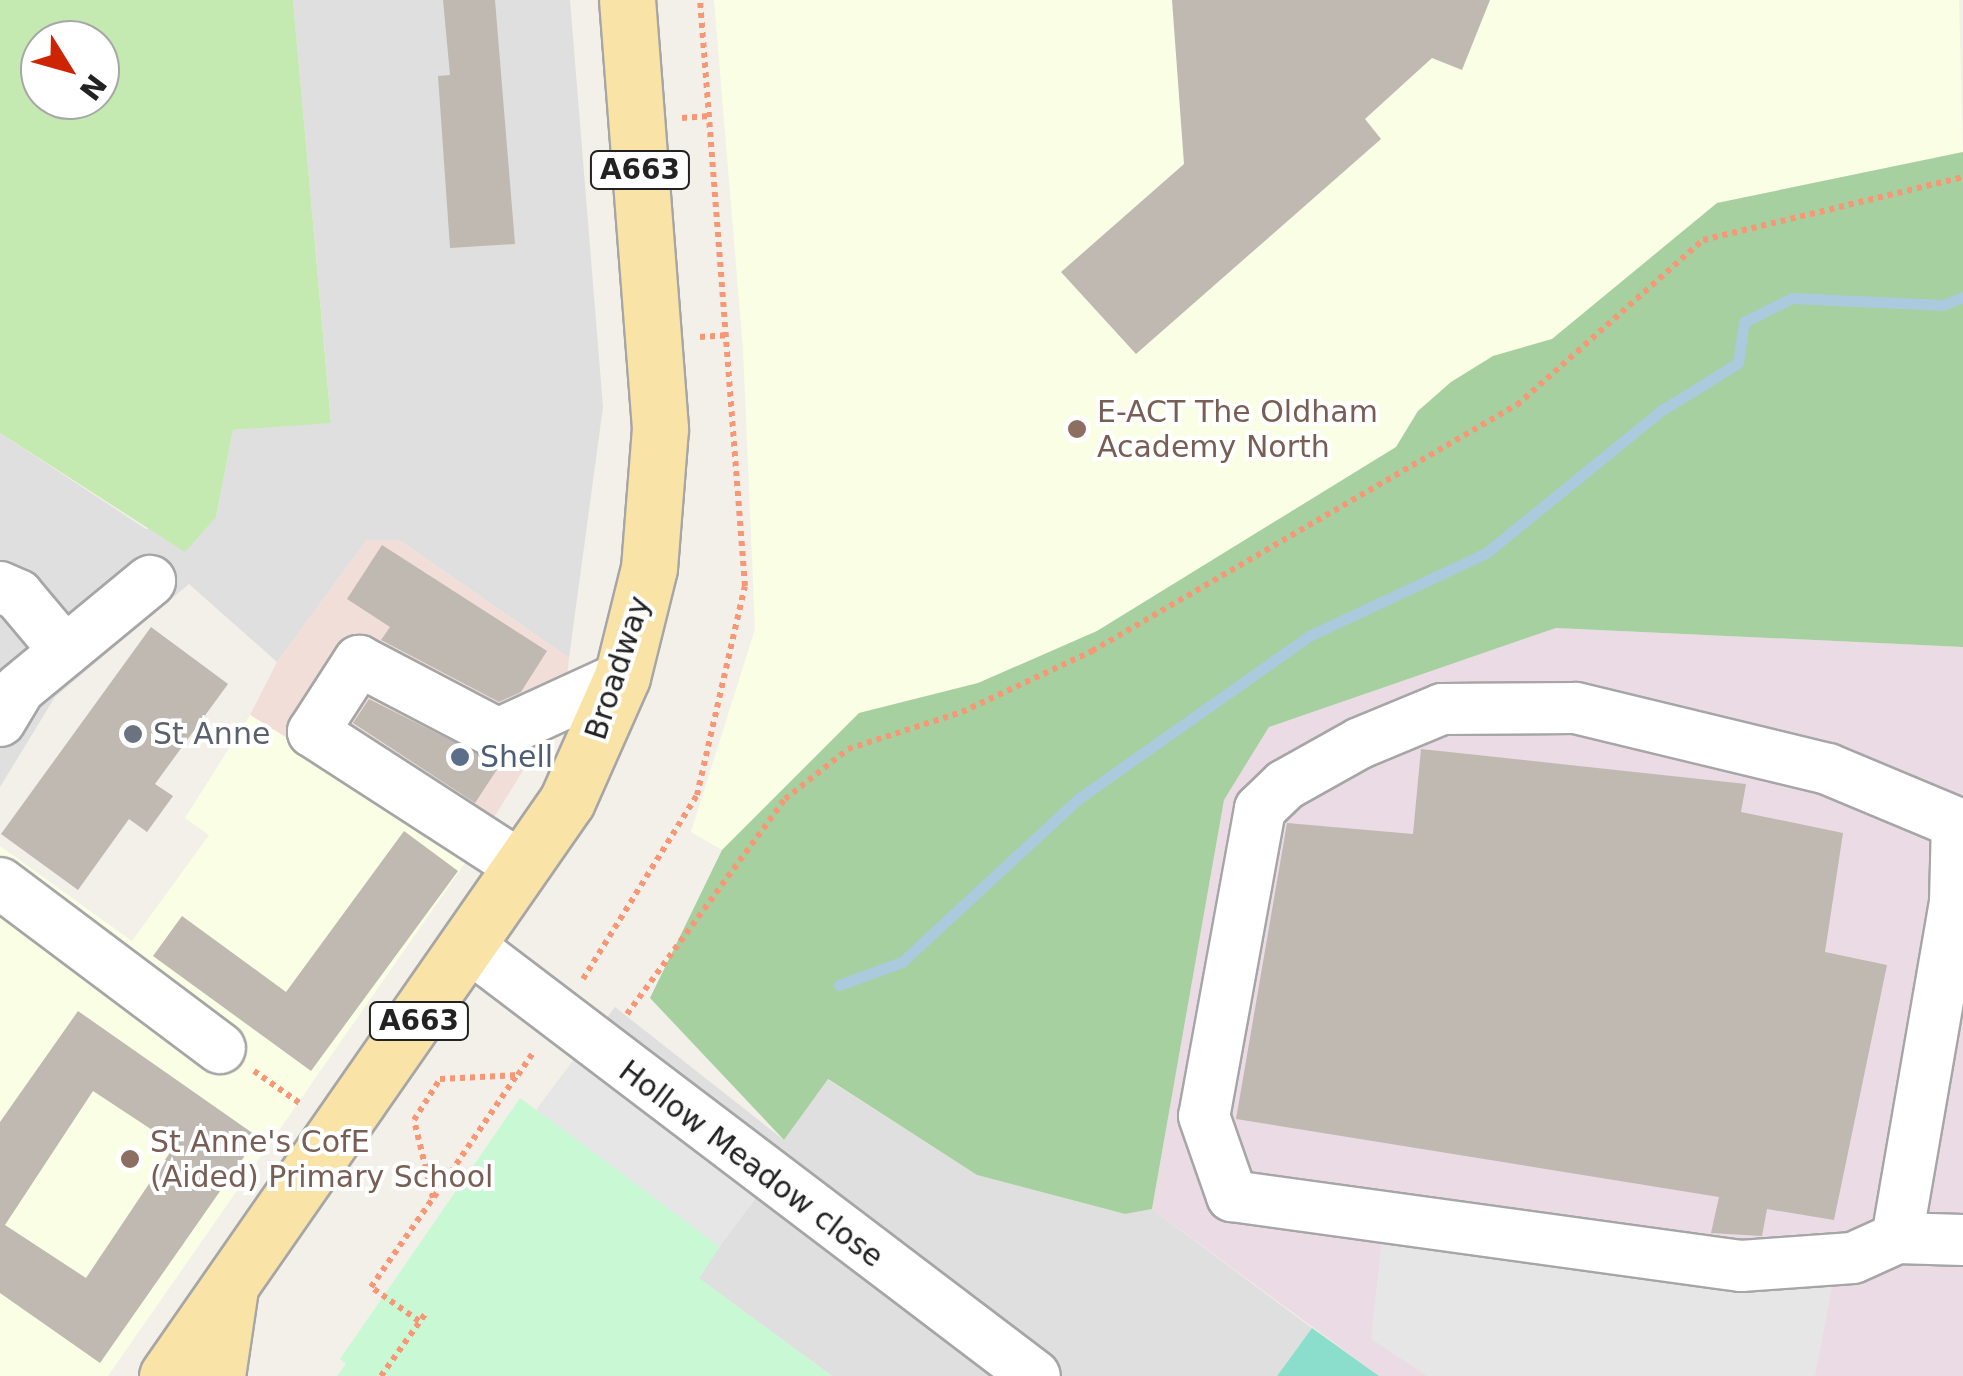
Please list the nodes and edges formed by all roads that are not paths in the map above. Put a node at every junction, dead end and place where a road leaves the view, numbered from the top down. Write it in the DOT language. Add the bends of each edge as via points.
graph roads {
  1 [pos="627,0"];
  2 [pos="150,581"];
  3 [pos="0,587"];
  4 [pos="65,650"];
  5 [pos="622,676"];
  6 [pos="6,695"];
  7 [pos="522,867"];
  8 [pos="0,883"];
  9 [pos="470,947"];
  10 [pos="220,1048"];
  11 [pos="1897,1238"];
  12 [pos="1963,1240"];
  13 [pos="230,1288"];
  14 [pos="167,1376"];
  15 [pos="217,1376"];
  16 [pos="1035,1376"];
  1 -- 5 [label="main road, Broadway / A663" via="660,428 649,568"];
  2 -- 4 [label="street"];
  3 -- 4 [label="street" via="18,595"];
  4 -- 6 [label="street"];
  5 -- 7 [label="main road, Broadway / A663" via="567,800"];
  5 -- 7 [label="street" via="498,734 359,661 312,732"];
  7 -- 9 [label="main road, Broadway / A663"];
  8 -- 10 [label="street"];
  9 -- 13 [label="main road, Broadway / A663"];
  9 -- 16 [label="street, Hollow Meadow close"];
  11 -- 11 [label="street" via="1852,1258 1741,1266 1232,1196 1204,1116 1260,810 1285,785 1345,751 1442,709 1574,708 1828,769 1957,823 1955,904"];
  11 -- 12 [label="street"];
  13 -- 14 [label="main road, Broadway / A663"];
  13 -- 15 [label="main road, Broadway / A663"];
}
